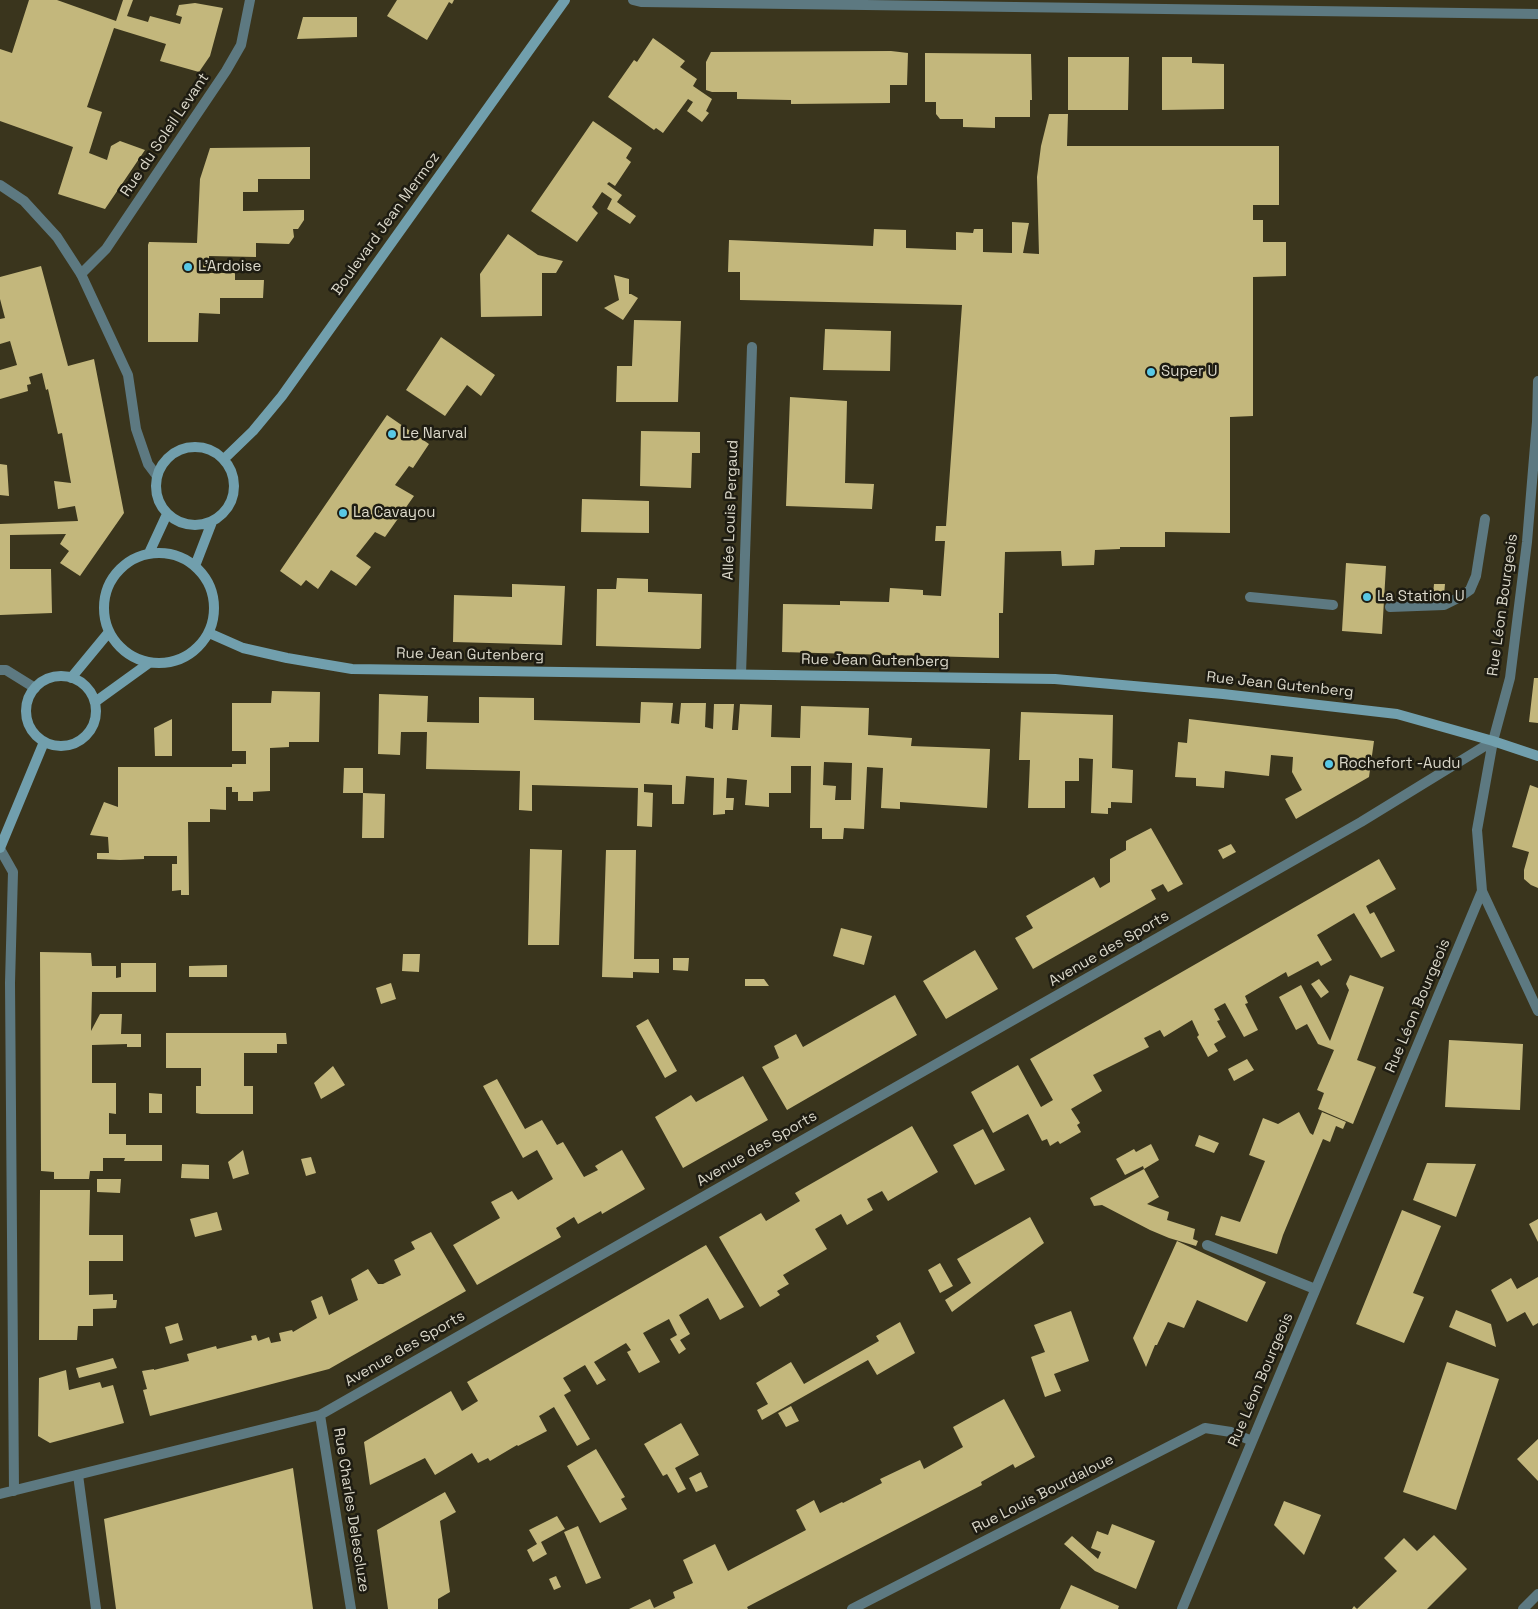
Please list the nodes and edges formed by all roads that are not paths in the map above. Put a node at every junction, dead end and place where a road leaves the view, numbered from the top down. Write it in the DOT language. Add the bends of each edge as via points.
graph roads {
  1 [pos="250,0"];
  2 [pos="565,0"];
  3 [pos="633,0"];
  4 [pos="1538,14"];
  5 [pos="0,185"];
  6 [pos="81,274"];
  7 [pos="752,347"];
  8 [pos="1538,381"];
  9 [pos="1538,422"];
  10 [pos="224,459"];
  11 [pos="157,476"];
  12 [pos="167,514"];
  13 [pos="1485,519"];
  14 [pos="212,522"];
  15 [pos="149,553"];
  16 [pos="195,566"];
  17 [pos="1250,596"];
  18 [pos="1333,605"];
  19 [pos="1390,607"];
  20 [pos="109,632"];
  21 [pos="209,633"];
  22 [pos="149,663"];
  23 [pos="0,670"];
  24 [pos="741,674"];
  25 [pos="71,678"];
  26 [pos="35,688"];
  27 [pos="95,702"];
  28 [pos="1493,741"];
  29 [pos="44,742"];
  30 [pos="1538,756"];
  31 [pos="0,849"];
  32 [pos="1482,891"];
  33 [pos="1538,1011"];
  34 [pos="1207,1245"];
  35 [pos="1316,1289"];
  36 [pos="320,1415"];
  37 [pos="1252,1441"];
  38 [pos="78,1475"];
  39 [pos="14,1491"];
  40 [pos="0,1494"];
  41 [pos="1538,1594"];
  42 [pos="96,1609"];
  43 [pos="351,1609"];
  44 [pos="852,1609"];
  45 [pos="1182,1609"];
  46 [pos="1523,1609"];
  1 -- 6 [label="street, Rue du Soleil Levant" via="241,45 226,71 106,249"];
  2 -- 10 [label="main road, Boulevard Jean Mermoz" via="282,396"];
  3 -- 4 [label="street"];
  5 -- 6 [label="street" via="24,201 57,237"];
  6 -- 11 [label="street" via="128,375 136,429 148,464"];
  7 -- 24 [label="street, Allée Louis Pergaud"];
  8 -- 9 [label="street, Rue Léon Bourgeois"];
  9 -- 28 [label="street, Rue Léon Bourgeois" via="1528,542 1510,678"];
  10 -- 11 [label="main road" via="214,452 191,447 170,456"];
  10 -- 14 [label="main road" via="231,469 234,494 230,505"];
  11 -- 12 [label="main road" via="157,497"];
  12 -- 14 [label="main road" via="188,525"];
  12 -- 15 [label="main road"];
  13 -- 19 [label="street" via="1476,576 1470,590 1444,605"];
  14 -- 16 [label="main road"];
  15 -- 16 [label="main road" via="182,557"];
  15 -- 20 [label="main road" via="119,569 110,583 104,599 104,616"];
  16 -- 21 [label="main road" via="207,580 214,597"];
  17 -- 18 [label="street"];
  20 -- 22 [label="main road" via="125,652"];
  20 -- 25 [label="main road"];
  21 -- 22 [label="main road" via="198,648 184,658 167,663"];
  21 -- 24 [label="main road, Rue Jean Gutenberg" via="243,648 352,669"];
  22 -- 27 [label="main road"];
  23 -- 26 [label="street" via="6,670"];
  24 -- 28 [label="main road, Rue Jean Gutenberg" via="1055,679 1397,714"];
  25 -- 26 [label="main road" via="51,677"];
  25 -- 27 [label="main road" via="90,691"];
  26 -- 29 [label="main road" via="29,696 26,716 35,735"];
  27 -- 29 [label="main road" via="94,720 86,736 70,745"];
  28 -- 30 [label="main road, Rue Jean Gutenberg"];
  28 -- 32 [label="street, Rue Léon Bourgeois" via="1477,830"];
  28 -- 36 [label="street, Avenue des Sports" via="1368,818"];
  29 -- 31 [label="main road"];
  31 -- 39 [label="street" via="12,872"];
  32 -- 33 [label="street"];
  32 -- 35 [label="street, Rue Léon Bourgeois"];
  34 -- 35 [label="street"];
  35 -- 37 [label="street, Rue Léon Bourgeois"];
  36 -- 38 [label="street, Avenue des Sports"];
  36 -- 43 [label="street, Rue Charles Delescluze"];
  37 -- 44 [label="street, Rue Louis Bourdaloue" via="1231,1432 1205,1428"];
  37 -- 45 [label="street, Rue Léon Bourgeois"];
  38 -- 39 [label="street, Avenue des Sports"];
  38 -- 42 [label="street"];
  39 -- 40 [label="street, Avenue des Sports"];
  41 -- 46 [label="street"];
}
